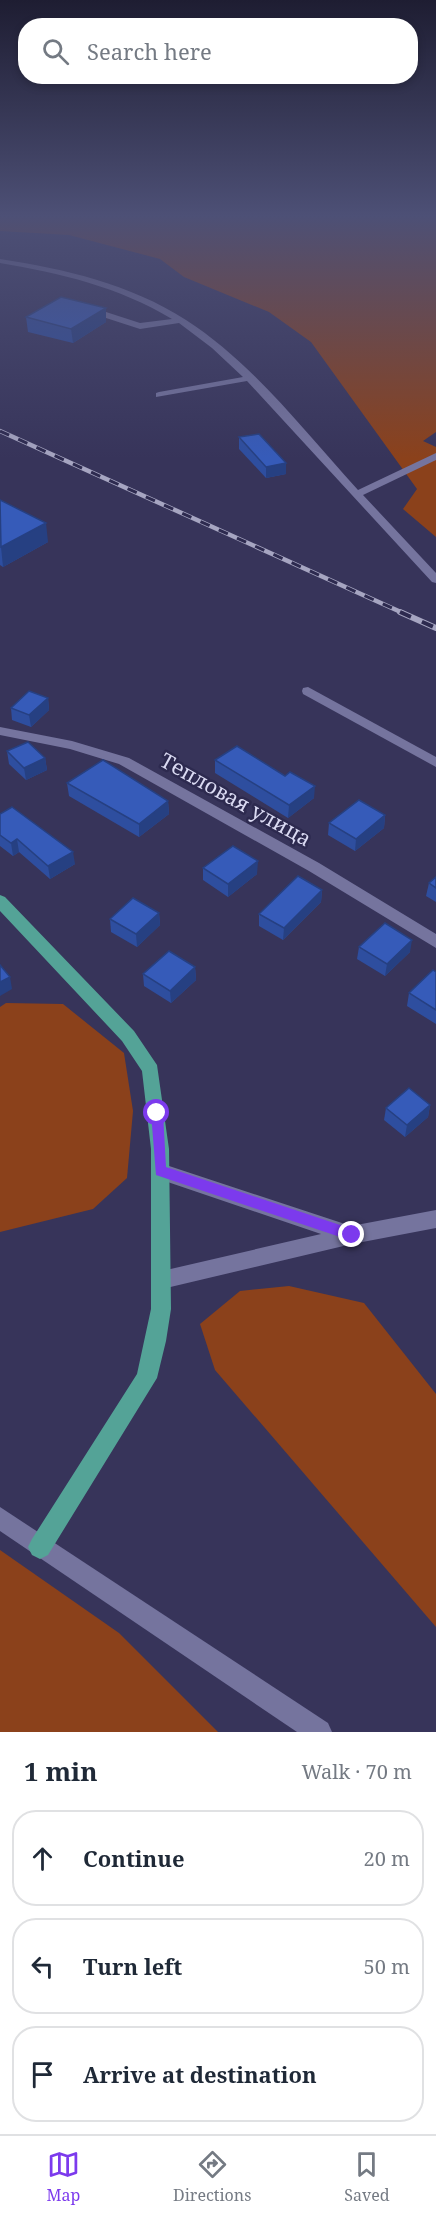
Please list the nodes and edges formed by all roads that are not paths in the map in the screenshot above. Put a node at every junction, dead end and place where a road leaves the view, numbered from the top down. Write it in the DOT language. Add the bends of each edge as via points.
graph roads {
  1 [pos="137,297"];
  2 [pos="106,315"];
  3 [pos="180,320"];
  4 [pos="250,378"];
  5 [pos="159,395"];
  6 [pos="436,456"];
  7 [pos="357,494"];
  8 [pos="436,580"];
  9 [pos="308,691"];
  10 [pos="0,731"];
  11 [pos="436,763"];
  12 [pos="0,901"];
  13 [pos="436,942"];
  14 [pos="160,1171"];
  15 [pos="436,1219"];
  16 [pos="352,1235"];
  17 [pos="162,1280"];
  18 [pos="0,1518"];
  19 [pos="40,1547"];
  20 [pos="319,1732"];
  1 -- 3 [label="street"];
  2 -- 3 [label="street" via="140,326"];
  3 -- 4 [label="street" via="229,356"];
  4 -- 5 [label="street"];
  4 -- 7 [label="street"];
  6 -- 7 [label="street"];
  7 -- 8 [label="street" via="397,542"];
  9 -- 11 [label="street"];
  10 -- 13 [label="street, Тепловая улица" via="72,745 124,761 314,867"];
  12 -- 14 [label="main road" via="128,1036 151,1070"];
  14 -- 16 [label="street"];
  14 -- 17 [label="main road"];
  15 -- 16 [label="street"];
  16 -- 17 [label="street"];
  17 -- 19 [label="main road" via="156,1341 146,1378"];
  18 -- 19 [label="street"];
  19 -- 20 [label="street"];
}
